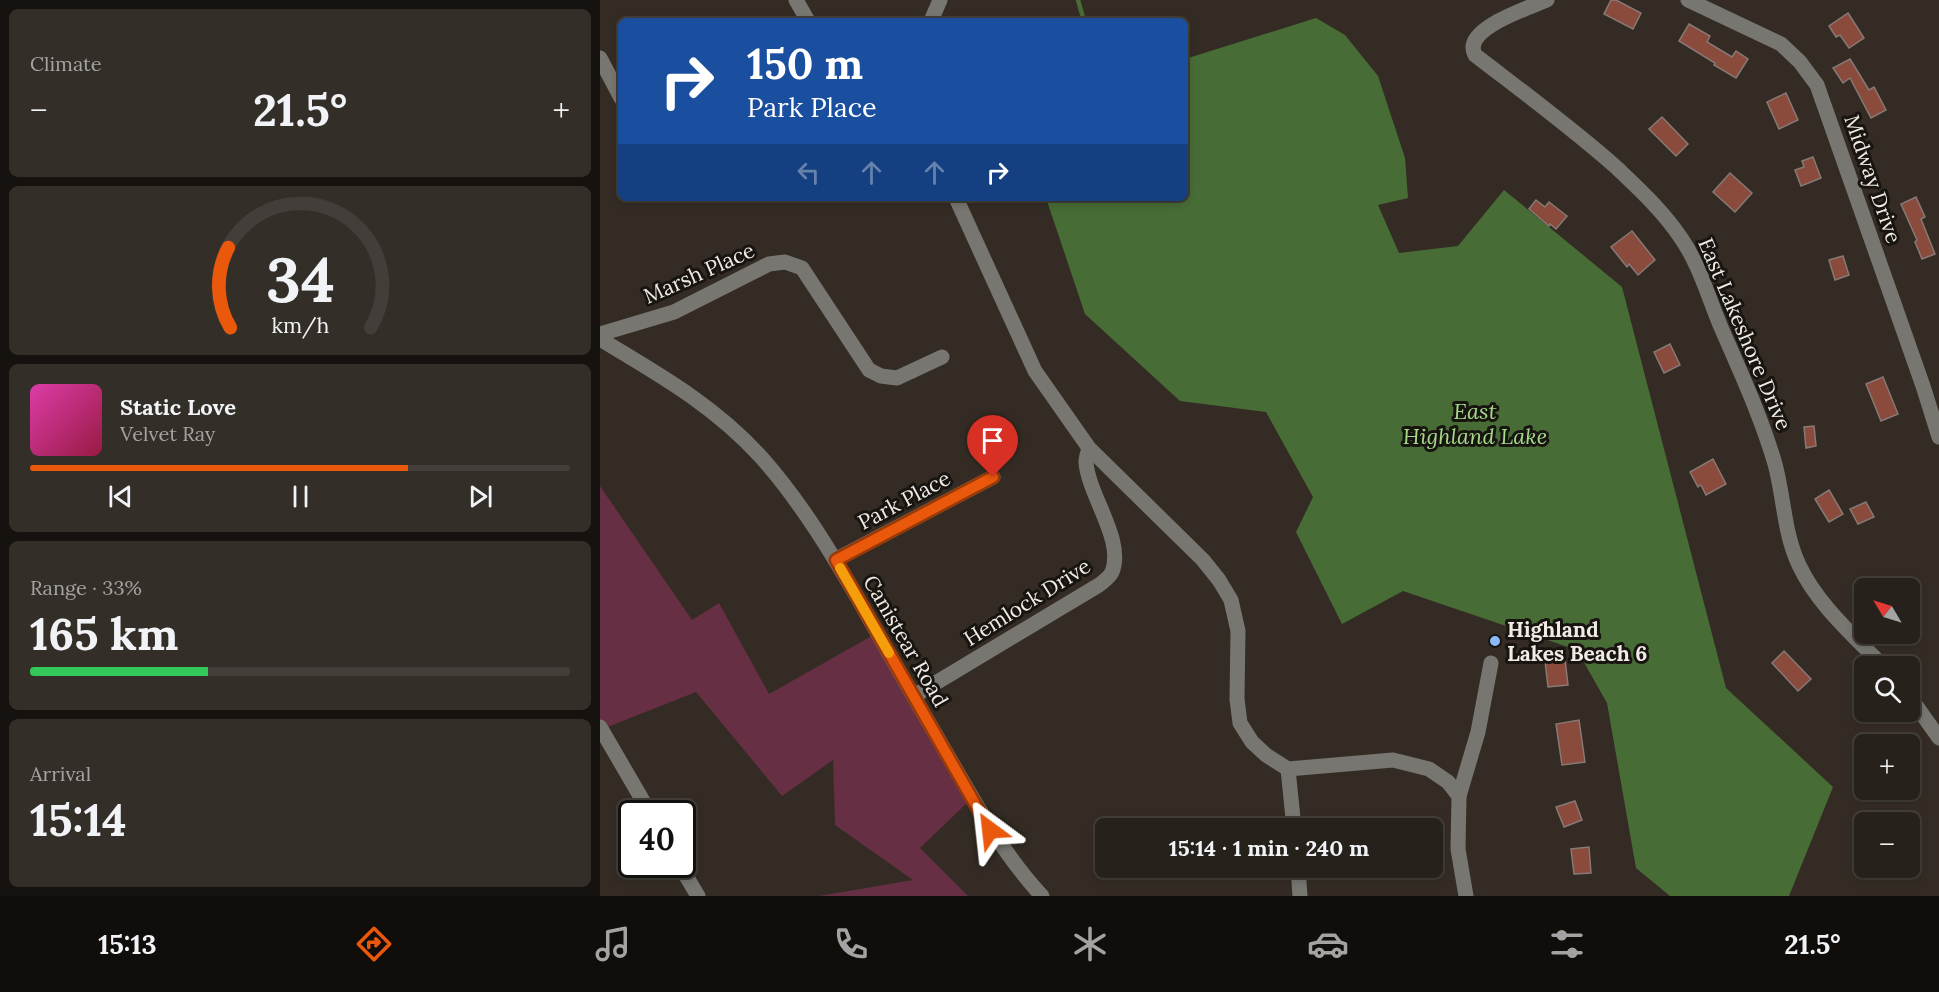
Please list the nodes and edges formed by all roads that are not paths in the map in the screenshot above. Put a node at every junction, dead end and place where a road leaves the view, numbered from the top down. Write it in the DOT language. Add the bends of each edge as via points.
graph roads {
  1 [pos="796,0"];
  2 [pos="940,0"];
  3 [pos="1547,0"];
  4 [pos="1688,0"];
  5 [pos="806,18"];
  6 [pos="932,18"];
  7 [pos="600,58"];
  8 [pos="618,92"];
  9 [pos="957,201"];
  10 [pos="600,334"];
  11 [pos="600,339"];
  12 [pos="942,357"];
  13 [pos="1939,437"];
  14 [pos="1089,448"];
  15 [pos="993,477"];
  16 [pos="836,560"];
  17 [pos="1873,656"];
  18 [pos="1491,663"];
  19 [pos="914,696"];
  20 [pos="1920,711"];
  21 [pos="600,727"];
  22 [pos="1939,738"];
  23 [pos="1288,769"];
  24 [pos="1459,796"];
  25 [pos="642,800"];
  26 [pos="1293,818"];
  27 [pos="687,878"];
  28 [pos="1299,878"];
  29 [pos="698,896"];
  30 [pos="1041,896"];
  31 [pos="1300,896"];
  32 [pos="1466,896"];
  1 -- 5 [label="street"];
  2 -- 6 [label="street"];
  3 -- 17 [label="street, East Lakeshore Drive" via="1494,23 1479,34 1472,49 1583,138 1660,210 1682,239 1764,430 1799,566 1840,622"];
  4 -- 13 [label="street, Midway Drive" via="1781,44 1817,85"];
  7 -- 8 [label="street"];
  9 -- 14 [label="street" via="1035,371"];
  10 -- 12 [label="street, Marsh Place" via="674,312 769,264 785,262 802,268 869,370 897,378"];
  11 -- 16 [label="street, Canistear Road" via="683,389 726,423 793,496"];
  14 -- 19 [label="street, Hemlock Drive" via="1086,461 1090,478 1114,546 1111,574 1099,585"];
  14 -- 23 [label="street" via="1219,580 1231,600 1238,631 1240,723 1252,742"];
  15 -- 16 [label="street, Park Place"];
  16 -- 19 [label="street, Canistear Road"];
  18 -- 24 [label="street" via="1478,732"];
  19 -- 30 [label="street, Canistear Road" via="990,830"];
  20 -- 22 [label="street"];
  21 -- 25 [label="street"];
  23 -- 24 [label="street" via="1393,760 1429,769 1448,782"];
  23 -- 26 [label="street"];
  24 -- 32 [label="street" via="1458,849"];
  27 -- 29 [label="street"];
  28 -- 31 [label="street"];
}
